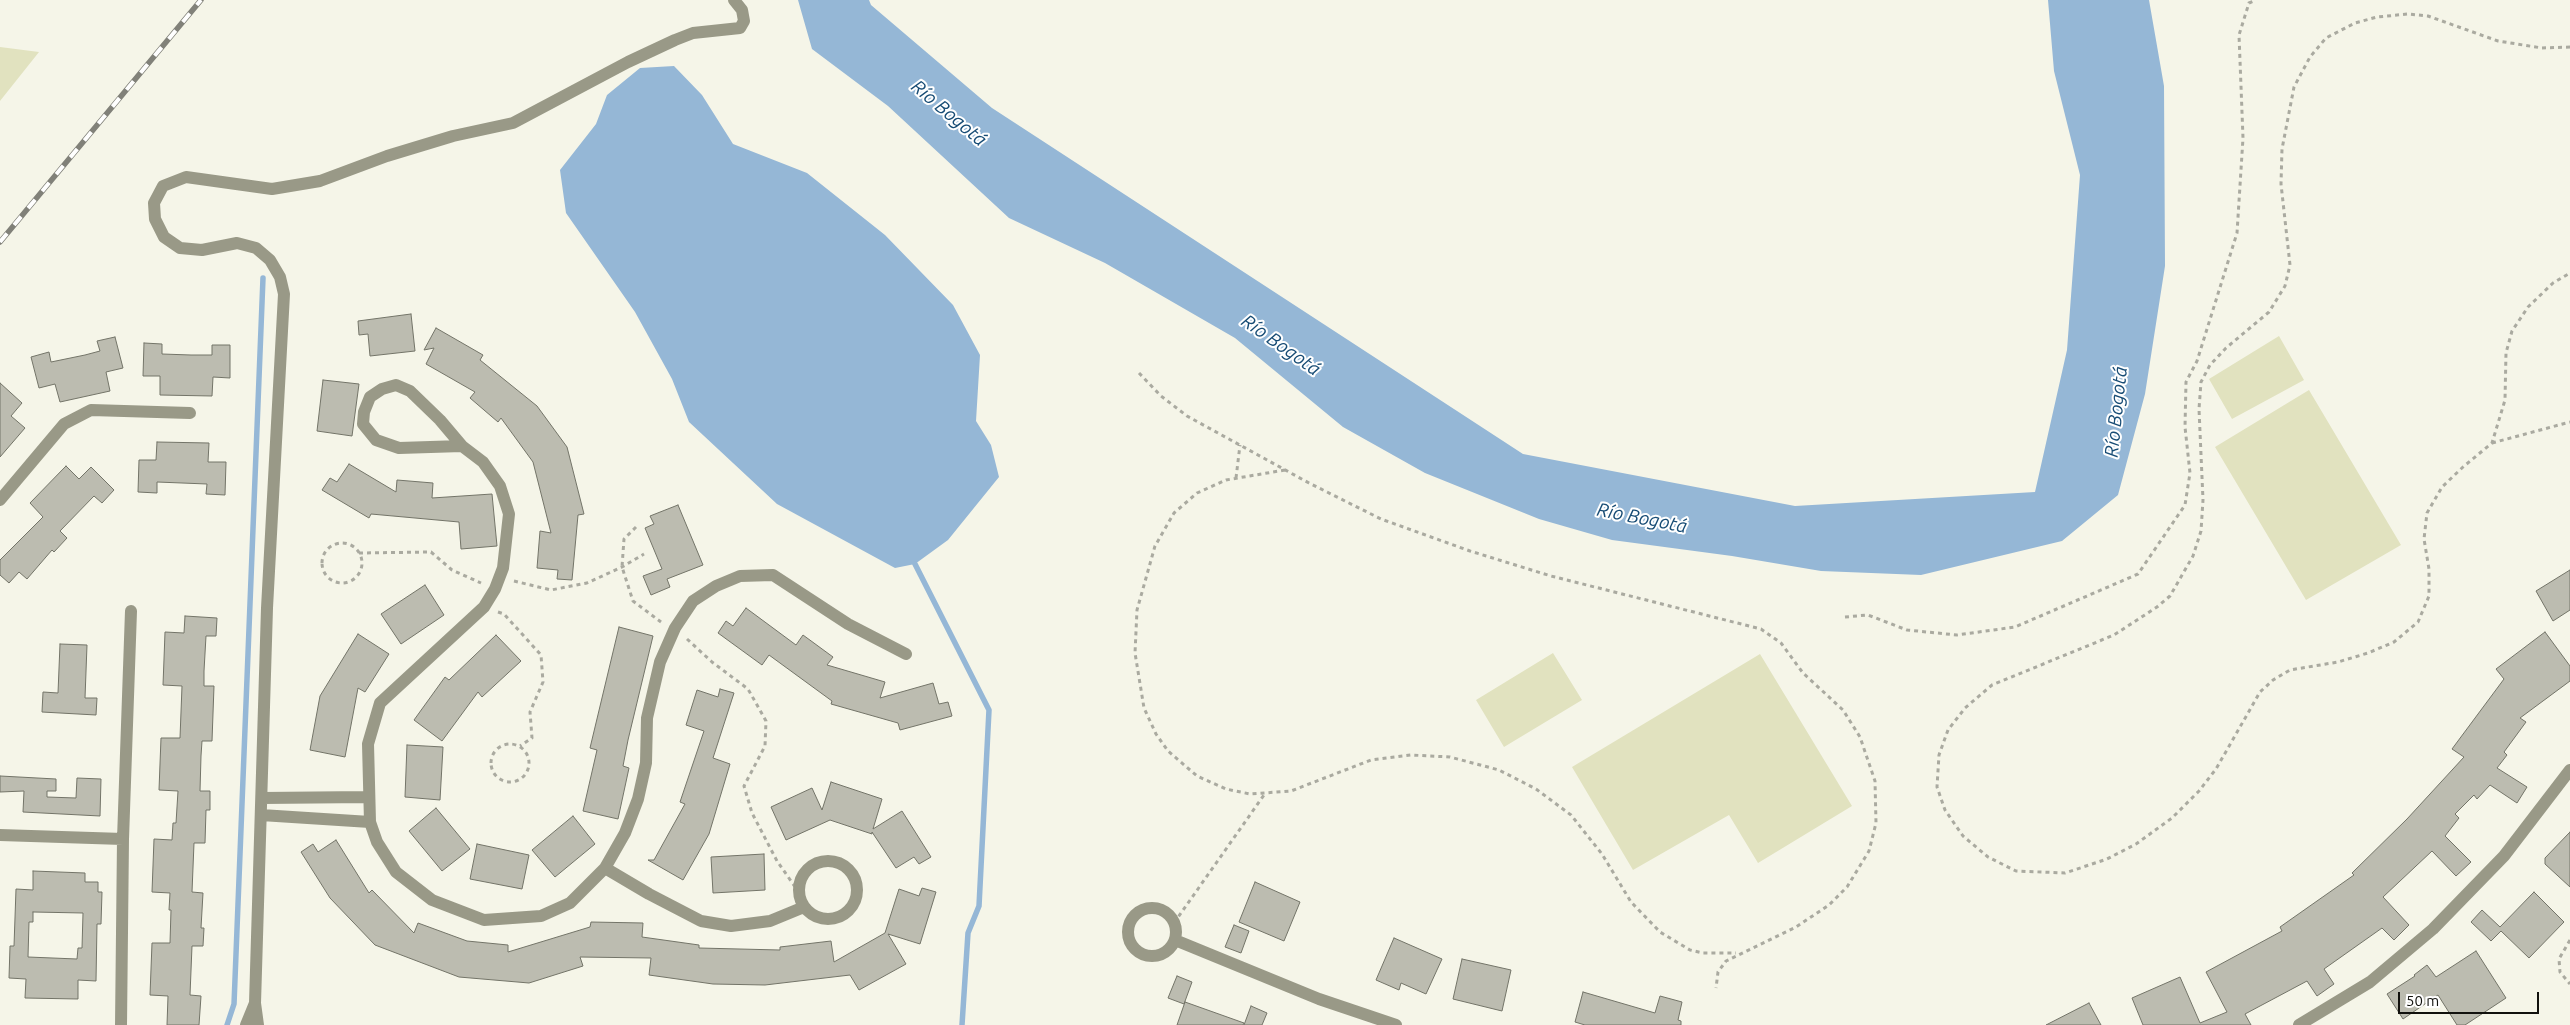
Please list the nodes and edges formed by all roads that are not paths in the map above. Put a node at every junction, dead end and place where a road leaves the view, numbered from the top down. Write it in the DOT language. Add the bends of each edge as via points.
graph roads {
  1 [pos="734,0"];
  2 [pos="190,413"];
  3 [pos="462,446"];
  4 [pos="0,500"];
  5 [pos="131,611"];
  6 [pos="906,654"];
  7 [pos="2570,770"];
  8 [pos="368,797"];
  9 [pos="262,798"];
  10 [pos="261,816"];
  11 [pos="370,822"];
  12 [pos="0,835"];
  13 [pos="123,839"];
  14 [pos="605,868"];
  15 [pos="804,906"];
  16 [pos="1175,940"];
  17 [pos="255,1003"];
  18 [pos="121,1025"];
  19 [pos="246,1025"];
  20 [pos="258,1025"];
  21 [pos="1396,1025"];
  22 [pos="2299,1025"];
  1 -- 9 [label="street" via="742,10 744,22 740,28 693,33 675,40 513,123 396,153 320,181 272,189 186,177 163,186 154,202 155,219 164,237 180,248 202,250 237,243 256,248 270,260 280,277 284,294 268,558"];
  2 -- 4 [label="street" via="91,410 64,424"];
  3 -- 3 [label="street" via="410,391 396,385 370,397 364,412 364,424 376,440 400,448"];
  3 -- 8 [label="street" via="483,462 500,486 509,514 503,568 496,590 484,607 380,703 368,744"];
  5 -- 13 [label="street"];
  6 -- 14 [label="street" via="848,624 773,575 740,576 693,601 675,628 660,662 638,799 625,833"];
  7 -- 22 [label="street" via="2504,856 2433,929 2370,982"];
  8 -- 9 [label="street"];
  8 -- 11 [label="street"];
  9 -- 10 [label="street"];
  10 -- 11 [label="street"];
  10 -- 17 [label="street"];
  11 -- 14 [label="street" via="376,842 396,872 432,900 484,920 542,916 570,903"];
  12 -- 13 [label="street"];
  13 -- 18 [label="street"];
  14 -- 15 [label="street" via="702,921 732,926 770,921"];
  15 -- 15 [label="street" via="825,920 842,916 854,904 855,878 842,865 826,861 809,867 798,891"];
  16 -- 16 [label="street" via="1165,953 1149,956 1134,949 1128,935 1131,920 1150,908 1164,912 1174,923"];
  16 -- 21 [label="street" via="1319,999"];
  17 -- 19 [label="street"];
  17 -- 20 [label="street"];
}
